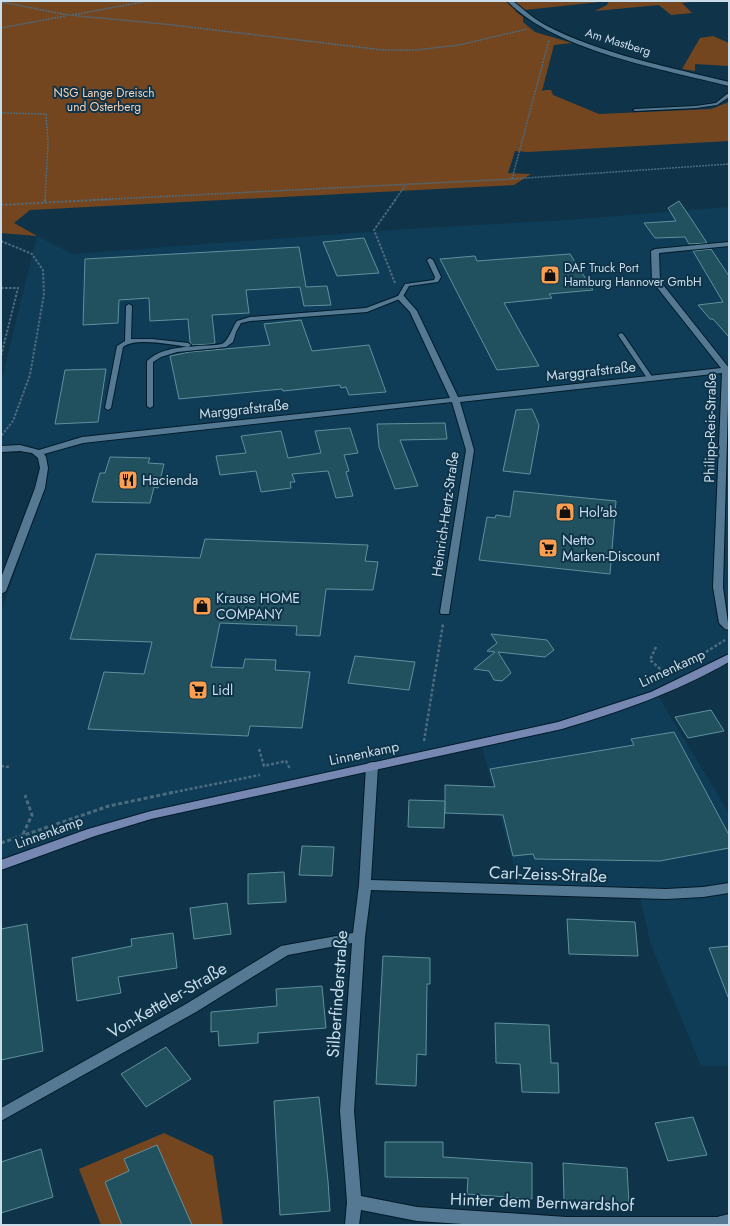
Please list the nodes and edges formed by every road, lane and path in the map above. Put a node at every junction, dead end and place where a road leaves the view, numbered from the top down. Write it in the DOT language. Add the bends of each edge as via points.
graph roads {
  1 [pos="148,1"];
  2 [pos="510,1"];
  3 [pos="1,2"];
  4 [pos="68,16"];
  5 [pos="542,26"];
  6 [pos="1,28"];
  7 [pos="552,30"];
  8 [pos="729,84"];
  9 [pos="729,95"];
  10 [pos="635,110"];
  11 [pos="1,113"];
  12 [pos="729,164"];
  13 [pos="512,179"];
  14 [pos="405,185"];
  15 [pos="45,202"];
  16 [pos="1,205"];
  17 [pos="1,241"];
  18 [pos="729,244"];
  19 [pos="430,260"];
  20 [pos="1,288"];
  21 [pos="400,297"];
  22 [pos="129,306"];
  23 [pos="621,335"];
  24 [pos="128,341"];
  25 [pos="213,348"];
  26 [pos="1,356"];
  27 [pos="728,370"];
  28 [pos="650,378"];
  29 [pos="455,399"];
  30 [pos="150,406"];
  31 [pos="108,408"];
  32 [pos="1,436"];
  33 [pos="1,449"];
  34 [pos="38,453"];
  35 [pos="1,591"];
  36 [pos="445,612"];
  37 [pos="729,627"];
  38 [pos="729,637"];
  39 [pos="656,647"];
  40 [pos="702,655"];
  41 [pos="729,657"];
  42 [pos="673,672"];
  43 [pos="666,675"];
  44 [pos="659,678"];
  45 [pos="432,740"];
  46 [pos="424,741"];
  47 [pos="417,743"];
  48 [pos="259,749"];
  49 [pos="1,766"];
  50 [pos="372,766"];
  51 [pos="9,767"];
  52 [pos="297,768"];
  53 [pos="290,769"];
  54 [pos="282,771"];
  55 [pos="267,774"];
  56 [pos="25,795"];
  57 [pos="23,834"];
  58 [pos="1,843"];
  59 [pos="1,866"];
  60 [pos="365,885"];
  61 [pos="729,888"];
  62 [pos="359,937"];
  63 [pos="1,1115"];
  64 [pos="354,1202"];
  65 [pos="729,1221"];
  66 [pos="352,1225"];
  1 -- 4 [label="path"];
  2 -- 5 [label="street, Am Mastberg"];
  3 -- 4 [label="path"];
  4 -- 5 [label="path" via="164,24 383,50 416,50 459,45"];
  4 -- 6 [label="path"];
  5 -- 7 [label="street, Am Mastberg"];
  7 -- 8 [label="street, Am Mastberg" via="598,49"];
  7 -- 13 [label="path"];
  9 -- 10 [label="lane" via="717,104"];
  11 -- 15 [label="path" via="46,114 48,142"];
  12 -- 13 [label="path"];
  13 -- 14 [label="path"];
  14 -- 15 [label="path"];
  14 -- 21 [label="path" via="374,230"];
  15 -- 16 [label="path"];
  17 -- 32 [label="path" via="32,254 43,270 44,294 30,375 13,421"];
  18 -- 27 [label="street, Philipp-Reis-Straße" via="656,252 656,281"];
  19 -- 21 [label="lane" via="437,280 407,286"];
  20 -- 26 [label="path" via="18,288"];
  21 -- 25 [label="lane" via="367,310 250,319 239,322 230,342"];
  21 -- 29 [label="street" via="413,312"];
  22 -- 24 [label="lane"];
  23 -- 28 [label="lane"];
  24 -- 25 [label="lane"];
  24 -- 31 [label="lane" via="120,346"];
  25 -- 30 [label="lane" via="173,350 159,354 150,361"];
  27 -- 28 [label="street, Marggrafstraße"];
  27 -- 37 [label="street, Philipp-Reis-Straße" via="718,588 724,622"];
  28 -- 29 [label="street, Marggrafstraße"];
  29 -- 34 [label="street, Marggrafstraße" via="82,440"];
  29 -- 36 [label="street, Heinrich-Hertz-Straße" via="470,450"];
  33 -- 34 [label="street" via="20,448"];
  34 -- 35 [label="street" via="44,465 42,482"];
  36 -- 46 [label="path"];
  38 -- 40 [label="path"];
  39 -- 43 [label="path" via="650,660"];
  41 -- 50 [label="main road, Linnenkamp" via="685,681 614,709 558,726"];
  42 -- 43 [label="path"];
  43 -- 44 [label="path"];
  45 -- 46 [label="path"];
  46 -- 47 [label="path"];
  48 -- 53 [label="path" via="264,766 286,761"];
  49 -- 51 [label="path"];
  50 -- 59 [label="main road, Linnenkamp" via="151,815 85,834"];
  50 -- 60 [label="street, Silberfinderstraße"];
  52 -- 53 [label="path"];
  53 -- 54 [label="path"];
  55 -- 57 [label="path" via="109,806"];
  56 -- 57 [label="path" via="32,815"];
  57 -- 58 [label="path"];
  60 -- 61 [label="street, Carl-Zeiss-Straße" via="652,894"];
  60 -- 62 [label="street, Silberfinderstraße"];
  62 -- 63 [label="street, Von-Ketteler-Straße" via="285,950 191,1008"];
  62 -- 64 [label="street, Silberfinderstraße" via="346,1111"];
  64 -- 65 [label="street, Hinter dem Bernwardshof" via="418,1214 566,1224 717,1224"];
  64 -- 66 [label="street, Silberfinderstraße"];
}
